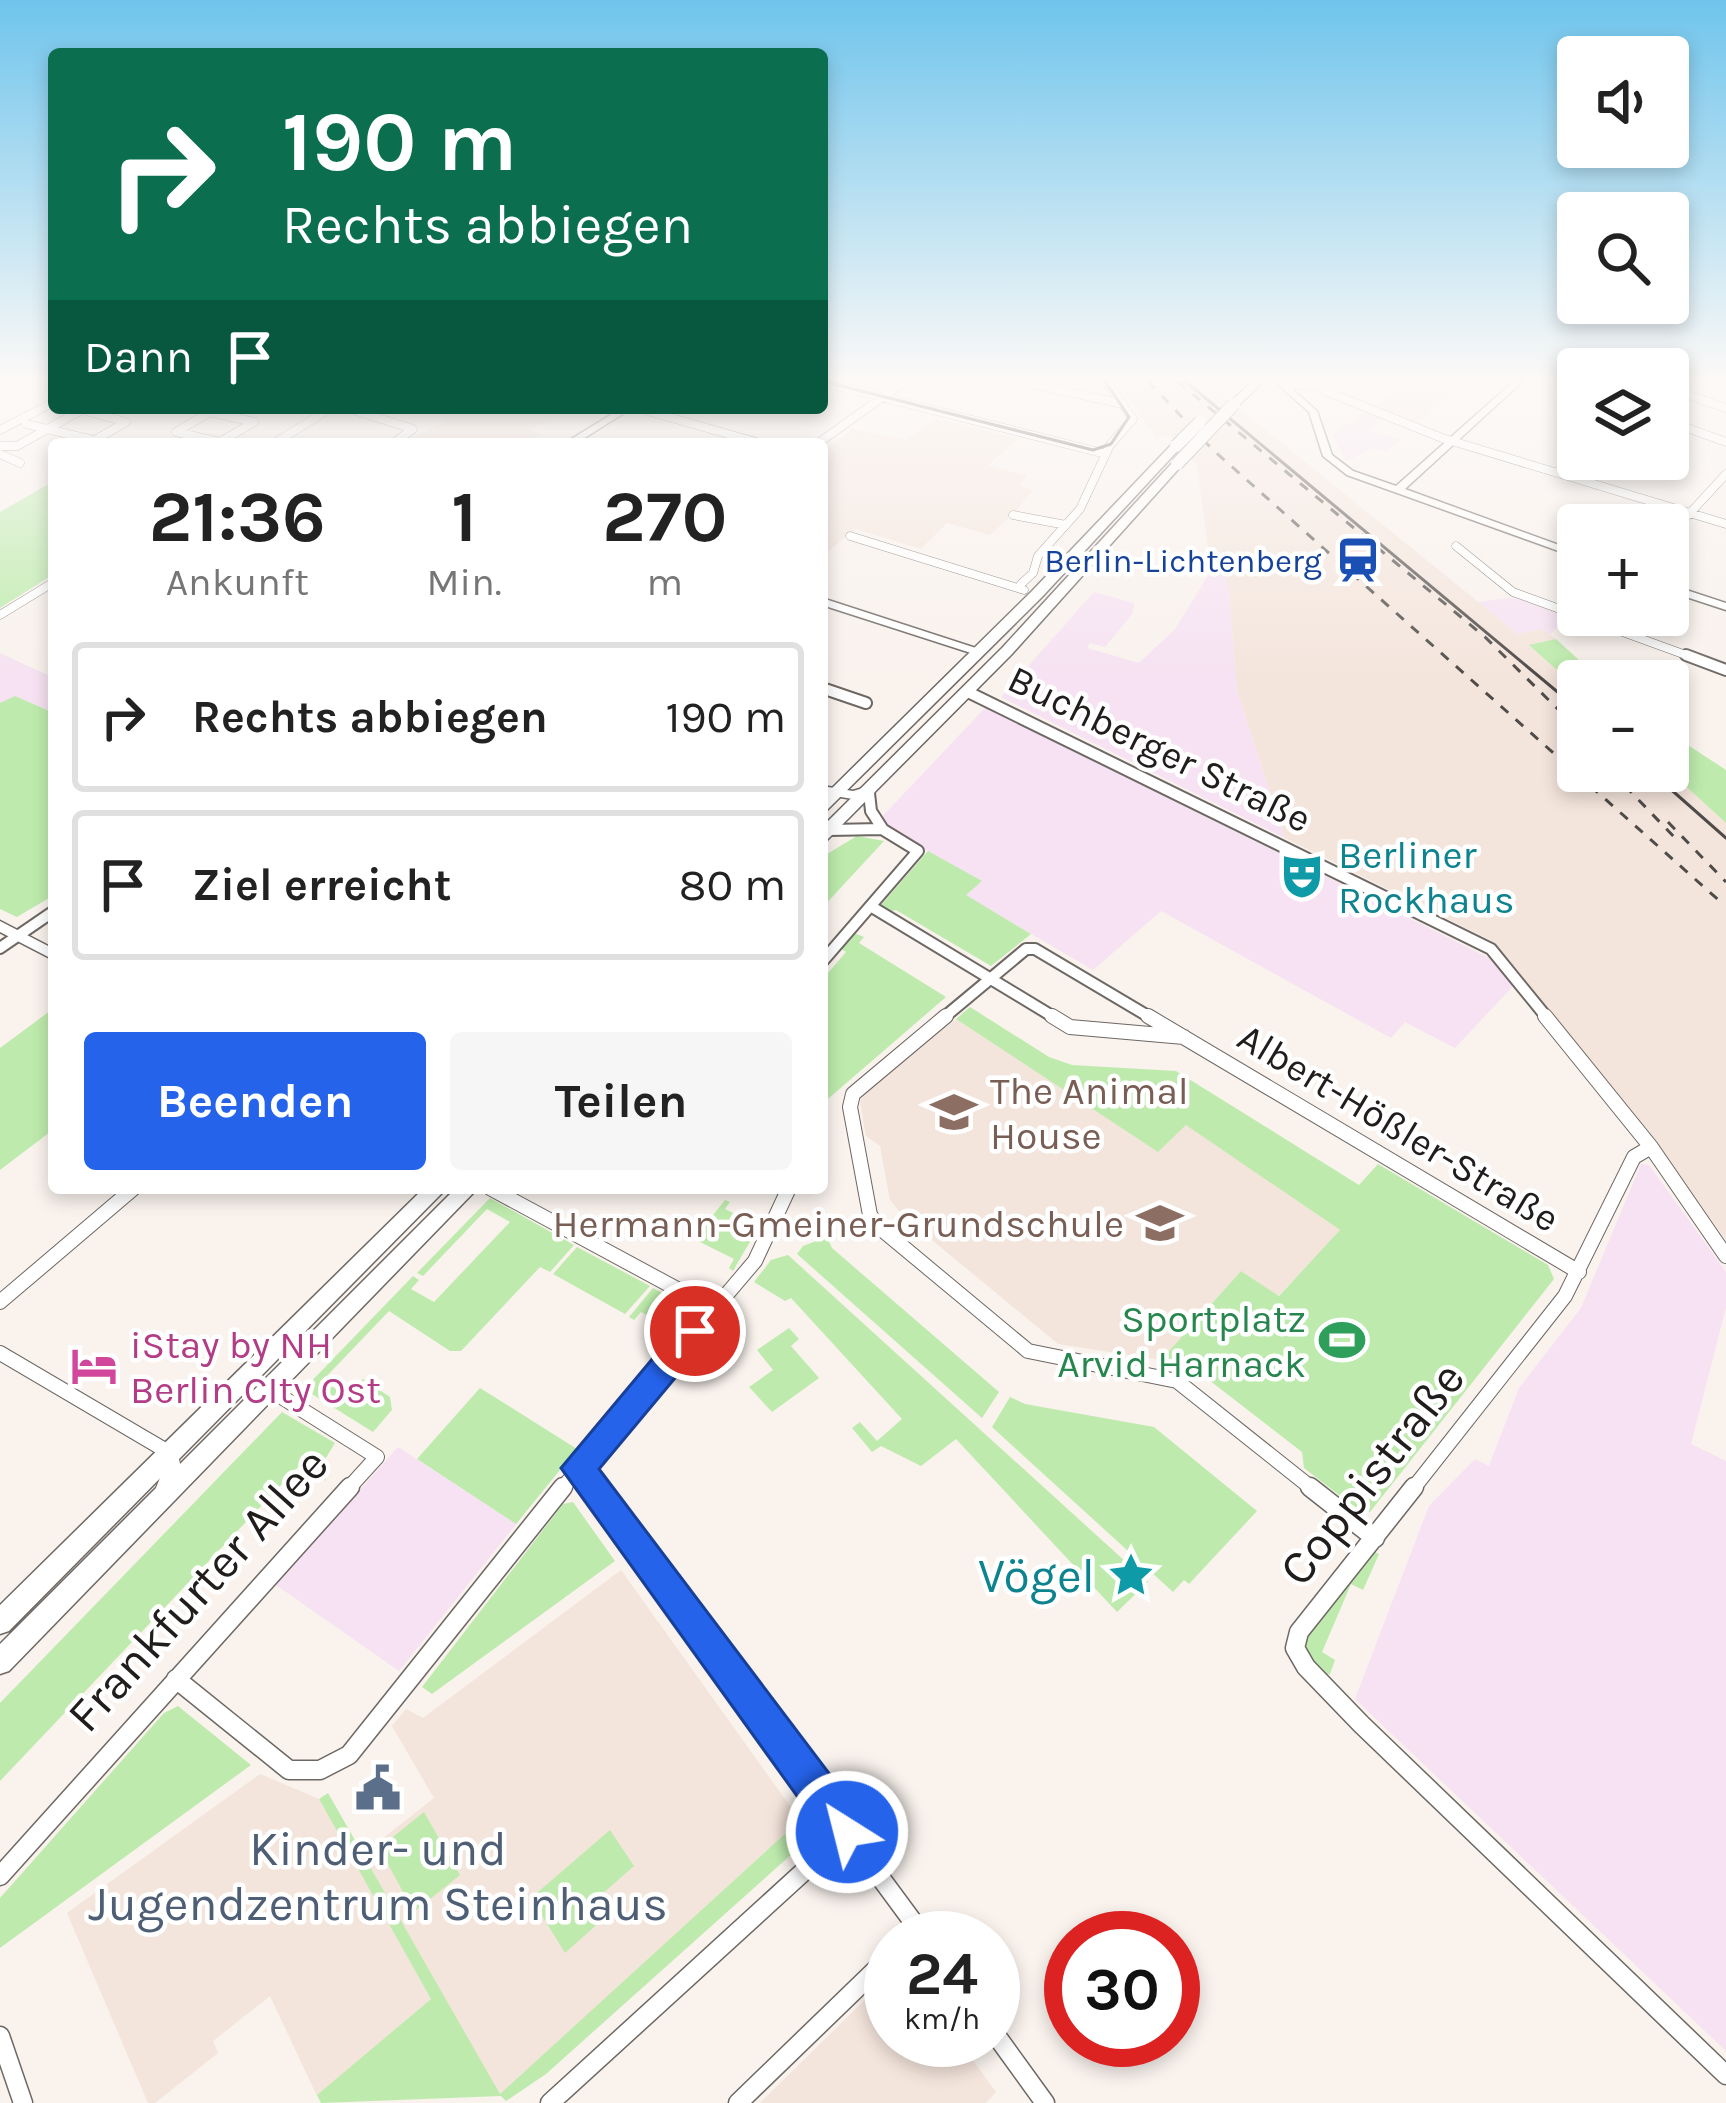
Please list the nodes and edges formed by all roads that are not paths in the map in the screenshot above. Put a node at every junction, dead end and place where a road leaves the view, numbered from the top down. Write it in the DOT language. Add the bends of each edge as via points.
graph roads {
  1 [pos="1094,479"];
  2 [pos="1153,479"];
  3 [pos="1156,479"];
  4 [pos="1370,479"];
  5 [pos="1410,479"];
  6 [pos="1721,479"];
  7 [pos="1581,480"];
  8 [pos="1397,491"];
  9 [pos="1690,512"];
  10 [pos="1013,515"];
  11 [pos="1726,524"];
  12 [pos="1066,525"];
  13 [pos="850,536"];
  14 [pos="1456,546"];
  15 [pos="1557,548"];
  16 [pos="1022,584"];
  17 [pos="48,586"];
  18 [pos="1037,594"];
  19 [pos="1689,594"];
  20 [pos="1054,600"];
  21 [pos="828,603"];
  22 [pos="1557,606"];
  23 [pos="1726,607"];
  24 [pos="0,616"];
  25 [pos="1640,636"];
  26 [pos="984,646"];
  27 [pos="1726,670"];
  28 [pos="828,690"];
  29 [pos="938,692"];
  30 [pos="968,692"];
  31 [pos="866,703"];
  32 [pos="871,791"];
  33 [pos="828,795"];
  34 [pos="828,797"];
  35 [pos="882,829"];
  36 [pos="828,831"];
  37 [pos="828,833"];
  38 [pos="872,907"];
  39 [pos="48,915"];
  40 [pos="0,926"];
  41 [pos="18,936"];
  42 [pos="0,948"];
  43 [pos="48,953"];
  44 [pos="828,955"];
  45 [pos="991,979"];
  46 [pos="1186,1037"];
  47 [pos="1651,1147"];
  48 [pos="127,1194"];
  49 [pos="431,1194"];
  50 [pos="462,1194"];
  51 [pos="501,1194"];
  52 [pos="785,1194"];
  53 [pos="1726,1256"];
  54 [pos="1579,1272"];
  55 [pos="0,1302"];
  56 [pos="714,1309"];
  57 [pos="0,1353"];
  58 [pos="269,1389"];
  59 [pos="170,1453"];
  60 [pos="578,1468"];
  61 [pos="158,1501"];
  62 [pos="1375,1538"];
  63 [pos="0,1622"];
  64 [pos="0,1662"];
  65 [pos="176,1679"];
  66 [pos="847,1832"];
  67 [pos="0,1876"];
  68 [pos="901,1911"];
  69 [pos="864,1981"];
  70 [pos="0,2036"];
  71 [pos="1020,2067"];
  72 [pos="1726,2075"];
  73 [pos="23,2103"];
  74 [pos="550,2103"];
  75 [pos="738,2103"];
  76 [pos="1046,2103"];
  1 -- 12 [label="street"];
  2 -- 18 [label="main road"];
  3 -- 20 [label="main road"];
  4 -- 8 [label="street"];
  5 -- 8 [label="street"];
  6 -- 9 [label="street"];
  7 -- 9 [label="street"];
  8 -- 15 [label="street"];
  9 -- 11 [label="street"];
  10 -- 12 [label="street"];
  12 -- 16 [label="street"];
  13 -- 18 [label="street"];
  14 -- 22 [label="street" via="1513,592"];
  17 -- 24 [label="street"];
  18 -- 20 [label="street"];
  18 -- 26 [label="main road"];
  19 -- 23 [label="street"];
  20 -- 30 [label="main road"];
  21 -- 26 [label="street"];
  25 -- 27 [label="street"];
  26 -- 29 [label="main road"];
  26 -- 30 [label="main road" via="962,679"];
  28 -- 31 [label="street"];
  29 -- 30 [label="main road"];
  29 -- 33 [label="main road"];
  30 -- 32 [label="main road"];
  30 -- 47 [label="street, Buchberger Straße" via="1491,949"];
  32 -- 34 [label="street"];
  32 -- 35 [label="street"];
  32 -- 36 [label="main road"];
  35 -- 37 [label="street"];
  35 -- 38 [label="street" via="918,851"];
  38 -- 44 [label="street"];
  38 -- 45 [label="street, Albert-Hößler-Straße"];
  39 -- 41 [label="street"];
  40 -- 41 [label="street"];
  41 -- 42 [label="street"];
  41 -- 43 [label="street"];
  45 -- 46 [label="street, Albert-Hößler-Straße" via="1075,1029"];
  45 -- 46 [label="street, Albert-Hößler-Straße" via="1035,950"];
  45 -- 62 [label="street" via="853,1094 873,1221 1028,1351 1177,1381"];
  46 -- 54 [label="street, Albert-Hößler-Straße"];
  47 -- 53 [label="street, Buchberger Straße"];
  47 -- 54 [label="street, Coppistraße" via="1634,1157"];
  48 -- 55 [label="street"];
  49 -- 59 [label="main road"];
  50 -- 58 [label="main road, Frankfurter Allee"];
  51 -- 56 [label="street"];
  52 -- 56 [label="street" via="762,1250"];
  54 -- 62 [label="street, Coppistraße"];
  56 -- 60 [label="street"];
  57 -- 59 [label="street"];
  58 -- 61 [label="main road, Frankfurter Allee"];
  58 -- 65 [label="street, Frankfurter Allee" via="376,1457"];
  59 -- 61 [label="street"];
  59 -- 63 [label="main road"];
  60 -- 65 [label="street" via="372,1729 328,1770 289,1770"];
  60 -- 66 [label="street"];
  61 -- 64 [label="main road, Frankfurter Allee"];
  62 -- 72 [label="street, Coppistraße" via="1299,1632 1299,1658"];
  65 -- 67 [label="street, Frankfurter Allee"];
  66 -- 68 [label="street"];
  66 -- 74 [label="street"];
  69 -- 75 [label="street"];
  70 -- 73 [label="street"];
  71 -- 76 [label="street"];
}
